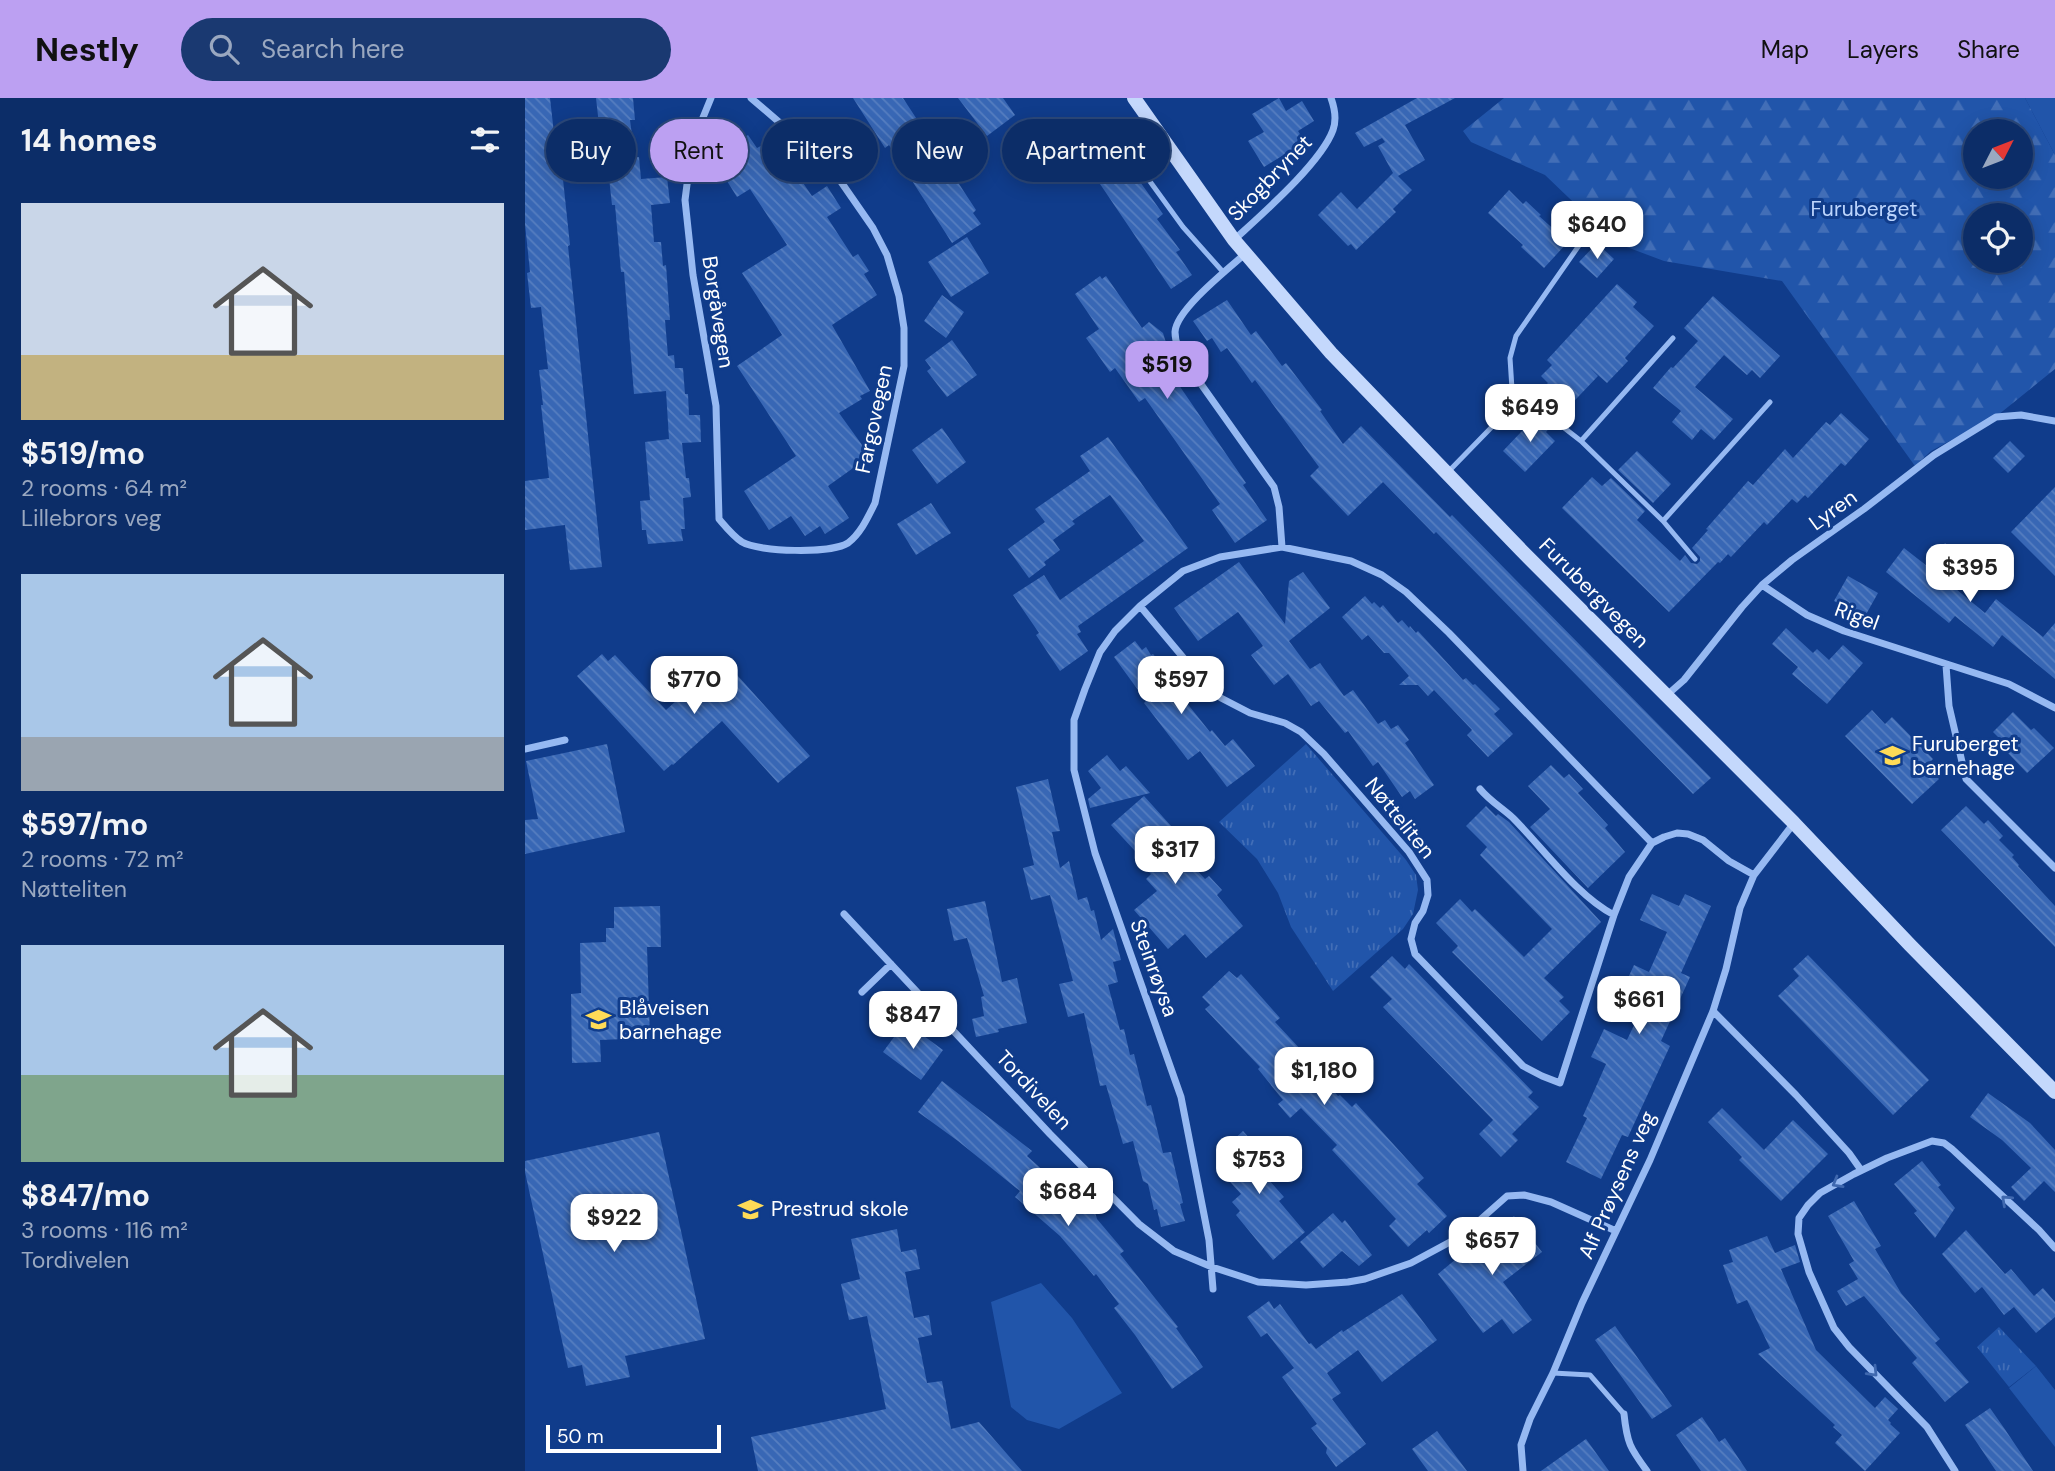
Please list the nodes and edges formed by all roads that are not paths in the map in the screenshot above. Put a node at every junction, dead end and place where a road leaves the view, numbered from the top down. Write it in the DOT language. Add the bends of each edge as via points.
graph roads {
  1 [pos="711,98"];
  2 [pos="751,98"];
  3 [pos="1134,98"];
  4 [pos="1331,98"];
  5 [pos="1150,182"];
  6 [pos="1234,240"];
  7 [pos="1580,244"];
  8 [pos="1245,254"];
  9 [pos="1224,273"];
  10 [pos="1673,338"];
  11 [pos="1519,399"];
  12 [pos="1770,402"];
  13 [pos="2055,421"];
  14 [pos="1581,441"];
  15 [pos="1447,474"];
  16 [pos="1663,521"];
  17 [pos="730,530"];
  18 [pos="1282,547"];
  19 [pos="1695,559"];
  20 [pos="1762,586"];
  21 [pos="1140,607"];
  22 [pos="1946,665"];
  23 [pos="1667,695"];
  24 [pos="2055,708"];
  25 [pos="565,740"];
  26 [pos="525,749"];
  27 [pos="1480,789"];
  28 [pos="1794,823"];
  29 [pos="1652,843"];
  30 [pos="2055,868"];
  31 [pos="1754,876"];
  32 [pos="844,914"];
  33 [pos="1614,915"];
  34 [pos="891,964"];
  35 [pos="862,992"];
  36 [pos="1713,1011"];
  37 [pos="2055,1092"];
  38 [pos="1861,1170"];
  39 [pos="1616,1231"];
  40 [pos="2055,1248"];
  41 [pos="1212,1267"];
  42 [pos="1213,1289"];
  43 [pos="1553,1373"];
  44 [pos="1624,1414"];
  45 [pos="1523,1471"];
  46 [pos="1647,1471"];
  47 [pos="1955,1471"];
  1 -- 17 [label="street, Borgåvegen" via="689,169 685,200 716,406 719,519"];
  2 -- 17 [label="street, Fargovegen" via="830,166 873,228 899,296 904,366 875,503 848,542 810,551 758,547 741,541"];
  3 -- 6 [label="main road, Furubergvegen"];
  4 -- 6 [label="street, Skogbrynet" via="1335,127 1327,145"];
  5 -- 9 [label="lane"];
  6 -- 8 [label="main road, Furubergvegen"];
  7 -- 11 [label="lane" via="1516,336 1510,380"];
  8 -- 9 [label="street"];
  8 -- 15 [label="main road, Furubergvegen" via="1331,353"];
  9 -- 18 [label="street" via="1180,318 1175,331 1178,348 1274,487"];
  10 -- 14 [label="lane"];
  11 -- 14 [label="lane" via="1545,412"];
  11 -- 15 [label="lane"];
  12 -- 16 [label="lane"];
  13 -- 20 [label="street, Lyren" via="2021,415 1996,417 1934,455"];
  14 -- 16 [label="lane"];
  15 -- 23 [label="main road, Furubergvegen"];
  16 -- 19 [label="lane"];
  18 -- 21 [label="street, Steinrøysa" via="1220,557 1183,571"];
  18 -- 29 [label="street, Steinrøysa" via="1351,561 1406,592"];
  20 -- 22 [label="street, Rigel" via="1807,615 1844,631"];
  20 -- 23 [label="street, Lyren"];
  21 -- 33 [label="street, Nøtteliten" via="1221,698 1301,732 1333,764 1409,852 1427,880 1428,895 1411,939 1415,954 1523,1066 1560,1083"];
  21 -- 41 [label="street, Steinrøysa" via="1100,652 1085,688 1074,720 1074,770 1095,853 1181,1097"];
  22 -- 24 [label="street, Rigel" via="2009,684"];
  22 -- 30 [label="street" via="1949,706 1966,779"];
  23 -- 28 [label="main road, Furubergvegen"];
  25 -- 26 [label="street"];
  27 -- 33 [label="street" via="1581,891"];
  28 -- 31 [label="street, Alf Prøysens veg"];
  28 -- 37 [label="main road, Furubergvegen"];
  29 -- 31 [label="street" via="1688,834 1703,839"];
  29 -- 33 [label="street" via="1629,877"];
  31 -- 36 [label="street, Alf Prøysens veg" via="1740,908"];
  32 -- 34 [label="street, Tordivelen"];
  34 -- 35 [label="street"];
  34 -- 41 [label="street, Tordivelen" via="1139,1224 1174,1251"];
  36 -- 38 [label="street" via="1796,1095"];
  36 -- 39 [label="street, Alf Prøysens veg"];
  40 -- 38 [label="street, one-way" via="1944,1143 1932,1141"];
  38 -- 47 [label="street, one-way" via="1820,1193 1799,1218 1798,1234 1809,1272 1834,1328 1927,1427"];
  39 -- 41 [label="street, Tordivelen" via="1551,1202 1507,1196 1463,1235 1411,1263 1365,1279 1306,1285 1258,1282"];
  39 -- 43 [label="street, Alf Prøysens veg"];
  41 -- 42 [label="street, Steinrøysa"];
  43 -- 44 [label="lane" via="1590,1375"];
  43 -- 45 [label="street, Alf Prøysens veg" via="1521,1445"];
  44 -- 46 [label="street" via="1630,1447"];
}
